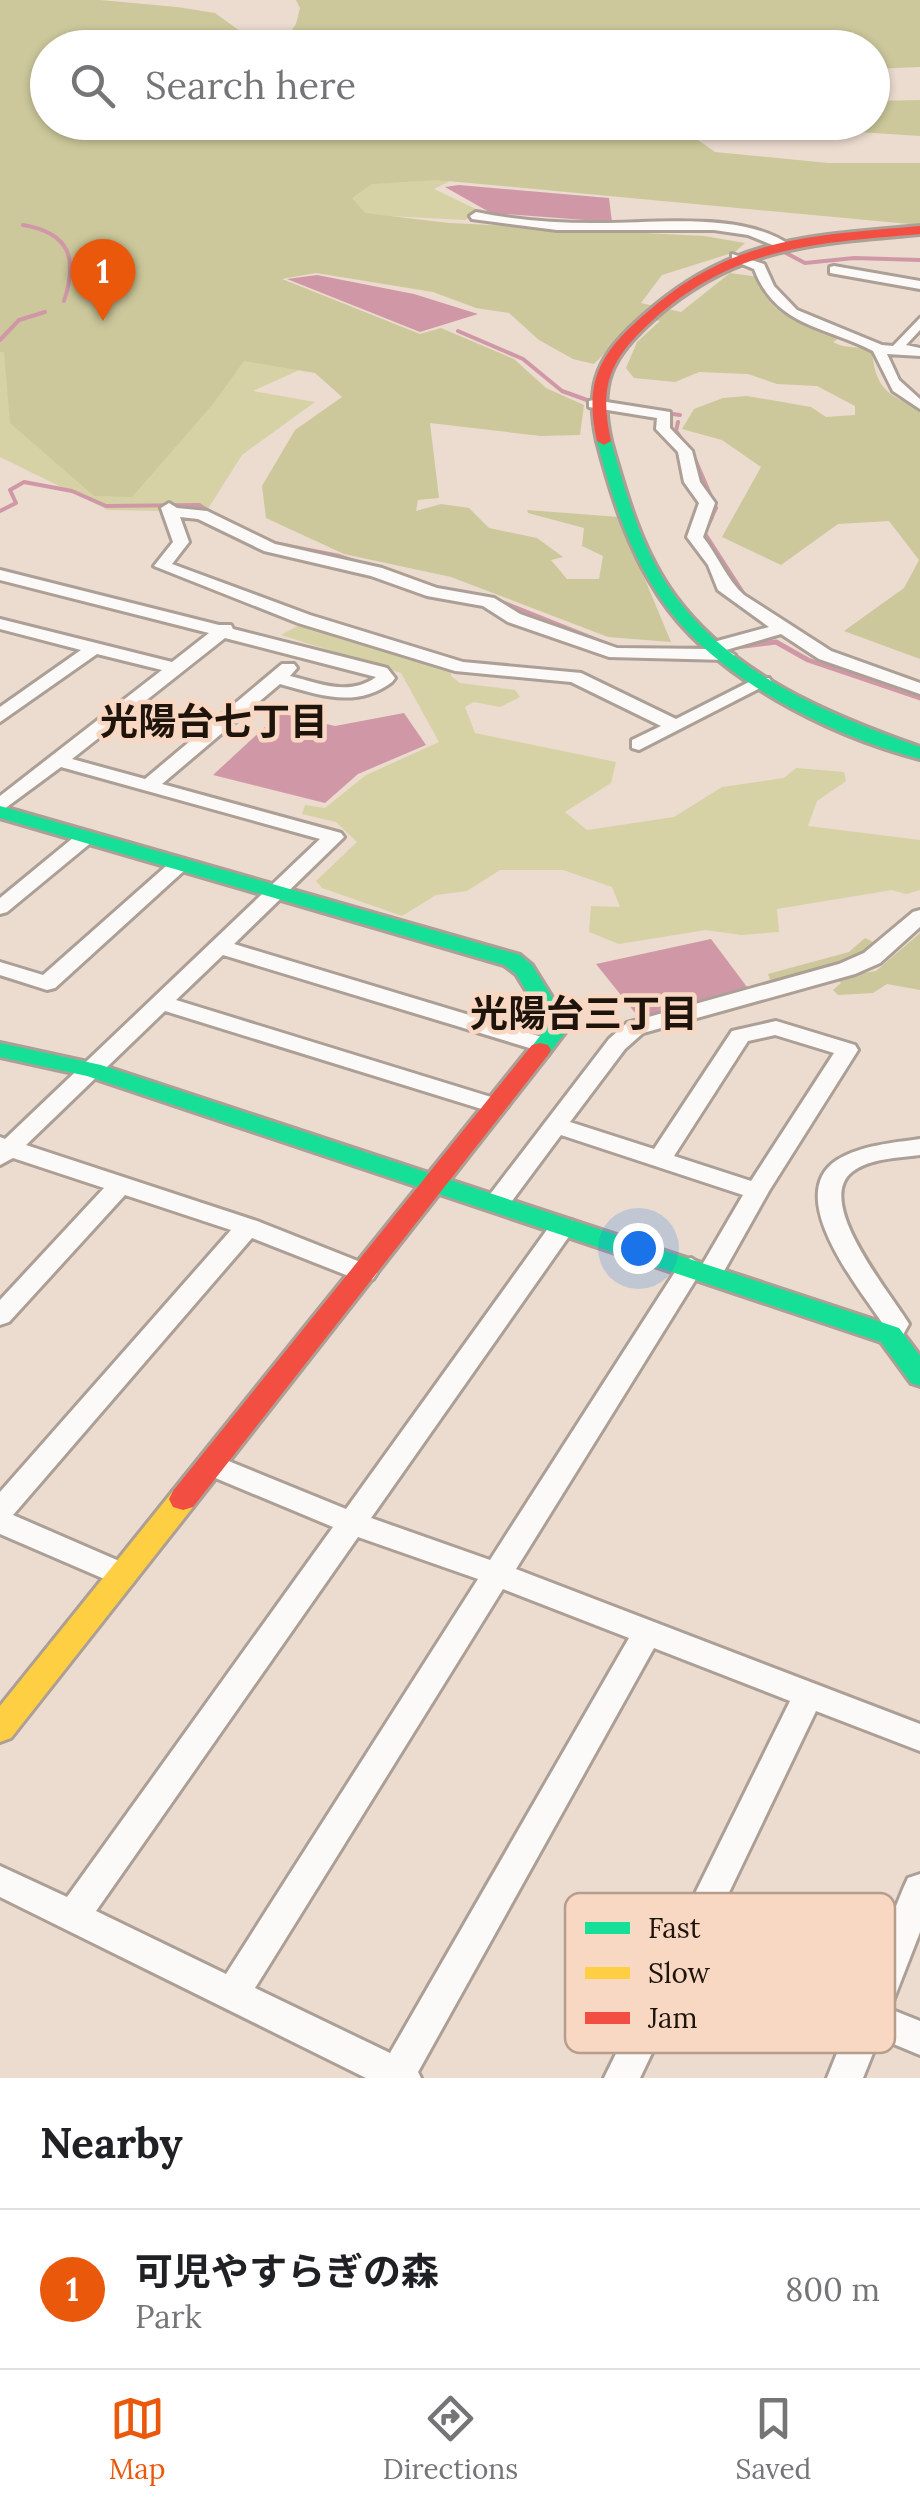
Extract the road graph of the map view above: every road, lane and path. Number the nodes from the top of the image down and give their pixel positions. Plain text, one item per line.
1 (176, 0) edge
2 (203, 0) edge
3 (476, 216) dead end
4 (920, 230) edge
5 (785, 246) junction
6 (736, 256) junction
7 (834, 270) dead end
8 (920, 285) edge
9 (920, 322) edge
10 (901, 348) junction
11 (879, 349) junction
12 (920, 352) edge
13 (594, 404) junction
14 (920, 404) edge
15 (0, 575) edge
16 (0, 624) edge
17 (778, 624) junction
18 (20, 629) junction
19 (225, 630) junction
20 (0, 642) edge
21 (94, 648) junction
22 (723, 648) junction
23 (306, 653) junction
24 (174, 668) junction
25 (278, 678) junction
26 (763, 682) junction
27 (920, 689) edge
28 (0, 716) edge
29 (676, 726) junction
30 (640, 744) dead end
31 (920, 753) edge
32 (59, 761) junction
33 (150, 785) junction
34 (0, 809) edge
35 (86, 837) junction
36 (180, 864) junction
37 (9, 889) edge
38 (279, 890) junction
39 (0, 908) edge
40 (920, 916) edge
41 (220, 947) junction
42 (0, 968) edge
43 (162, 1004) junction
44 (544, 1045) junction
45 (0, 1050) edge
46 (92, 1070) junction
47 (496, 1106) junction
48 (556, 1125) junction
49 (920, 1147) edge
50 (3, 1149) edge
51 (660, 1158) junction
52 (436, 1183) junction
53 (121, 1184) junction
54 (757, 1191) junction
55 (497, 1204) junction
56 (563, 1226) junction
57 (248, 1228) junction
58 (700, 1271) junction
59 (364, 1272) junction
60 (0, 1316) edge
61 (890, 1335) junction
62 (920, 1376) edge
63 (212, 1465) junction
64 (0, 1511) edge
65 (0, 1522) edge
66 (352, 1523) junction
67 (496, 1574) junction
68 (123, 1575) junction
69 (648, 1632) junction
70 (807, 1697) junction
71 (4, 1718) edge
72 (920, 1738) edge
73 (0, 1880) edge
74 (920, 1890) edge
75 (712, 1893) edge
76 (74, 1916) junction
77 (895, 1952) edge
78 (233, 1993) junction
79 (895, 2028) edge
80 (920, 2038) edge
81 (634, 2053) edge
82 (855, 2053) edge
83 (400, 2076) edge
84 (622, 2078) edge
85 (845, 2078) edge

1 - 2 street
3 - 5 street
4 - 5 street
5 - 6 street
6 - 11 street
6 - 13 street
7 - 8 street
9 - 10 street
10 - 11 street
10 - 12 street
11 - 14 street
13 - 17 street
13 - 22 street
15 - 19 street
16 - 18 street
17 - 22 street
17 - 27 street
18 - 20 street
18 - 21 street
19 - 23 street
19 - 24 street
21 - 24 street
21 - 28 street
22 - 26 street
22 - 29 street
23 - 25 street
23 - 25 street
24 - 32 street
25 - 33 street
26 - 29 street
26 - 31 street
29 - 30 street
32 - 33 street
32 - 34 street
33 - 38 street
34 - 35 street
35 - 36 street
35 - 37 street
36 - 38 street
36 - 42 street
37 - 39 street
38 - 41 street
38 - 44 street
40 - 48 street
41 - 43 street
41 - 44 street
43 - 46 street
43 - 47 street
44 - 47 street
45 - 46 street
46 - 50 street
46 - 52 street
47 - 52 street
48 - 51 street
48 - 55 street
49 - 61 street
50 - 53 street
51 - 54 street
51 - 54 street
52 - 55 street
52 - 59 street
53 - 57 street
53 - 60 street
54 - 58 street
55 - 56 street
56 - 58 street
56 - 66 street
57 - 59 street
57 - 64 street
58 - 61 street
58 - 67 street
59 - 63 street
61 - 62 street
63 - 66 street
63 - 68 street
65 - 68 street
66 - 67 street
66 - 76 street
67 - 69 street
67 - 78 street
68 - 71 street
69 - 70 street
69 - 83 street
70 - 72 street
70 - 75 street
73 - 76 street
74 - 77 street
76 - 78 street
78 - 83 street
79 - 80 street
81 - 84 street
82 - 85 street

